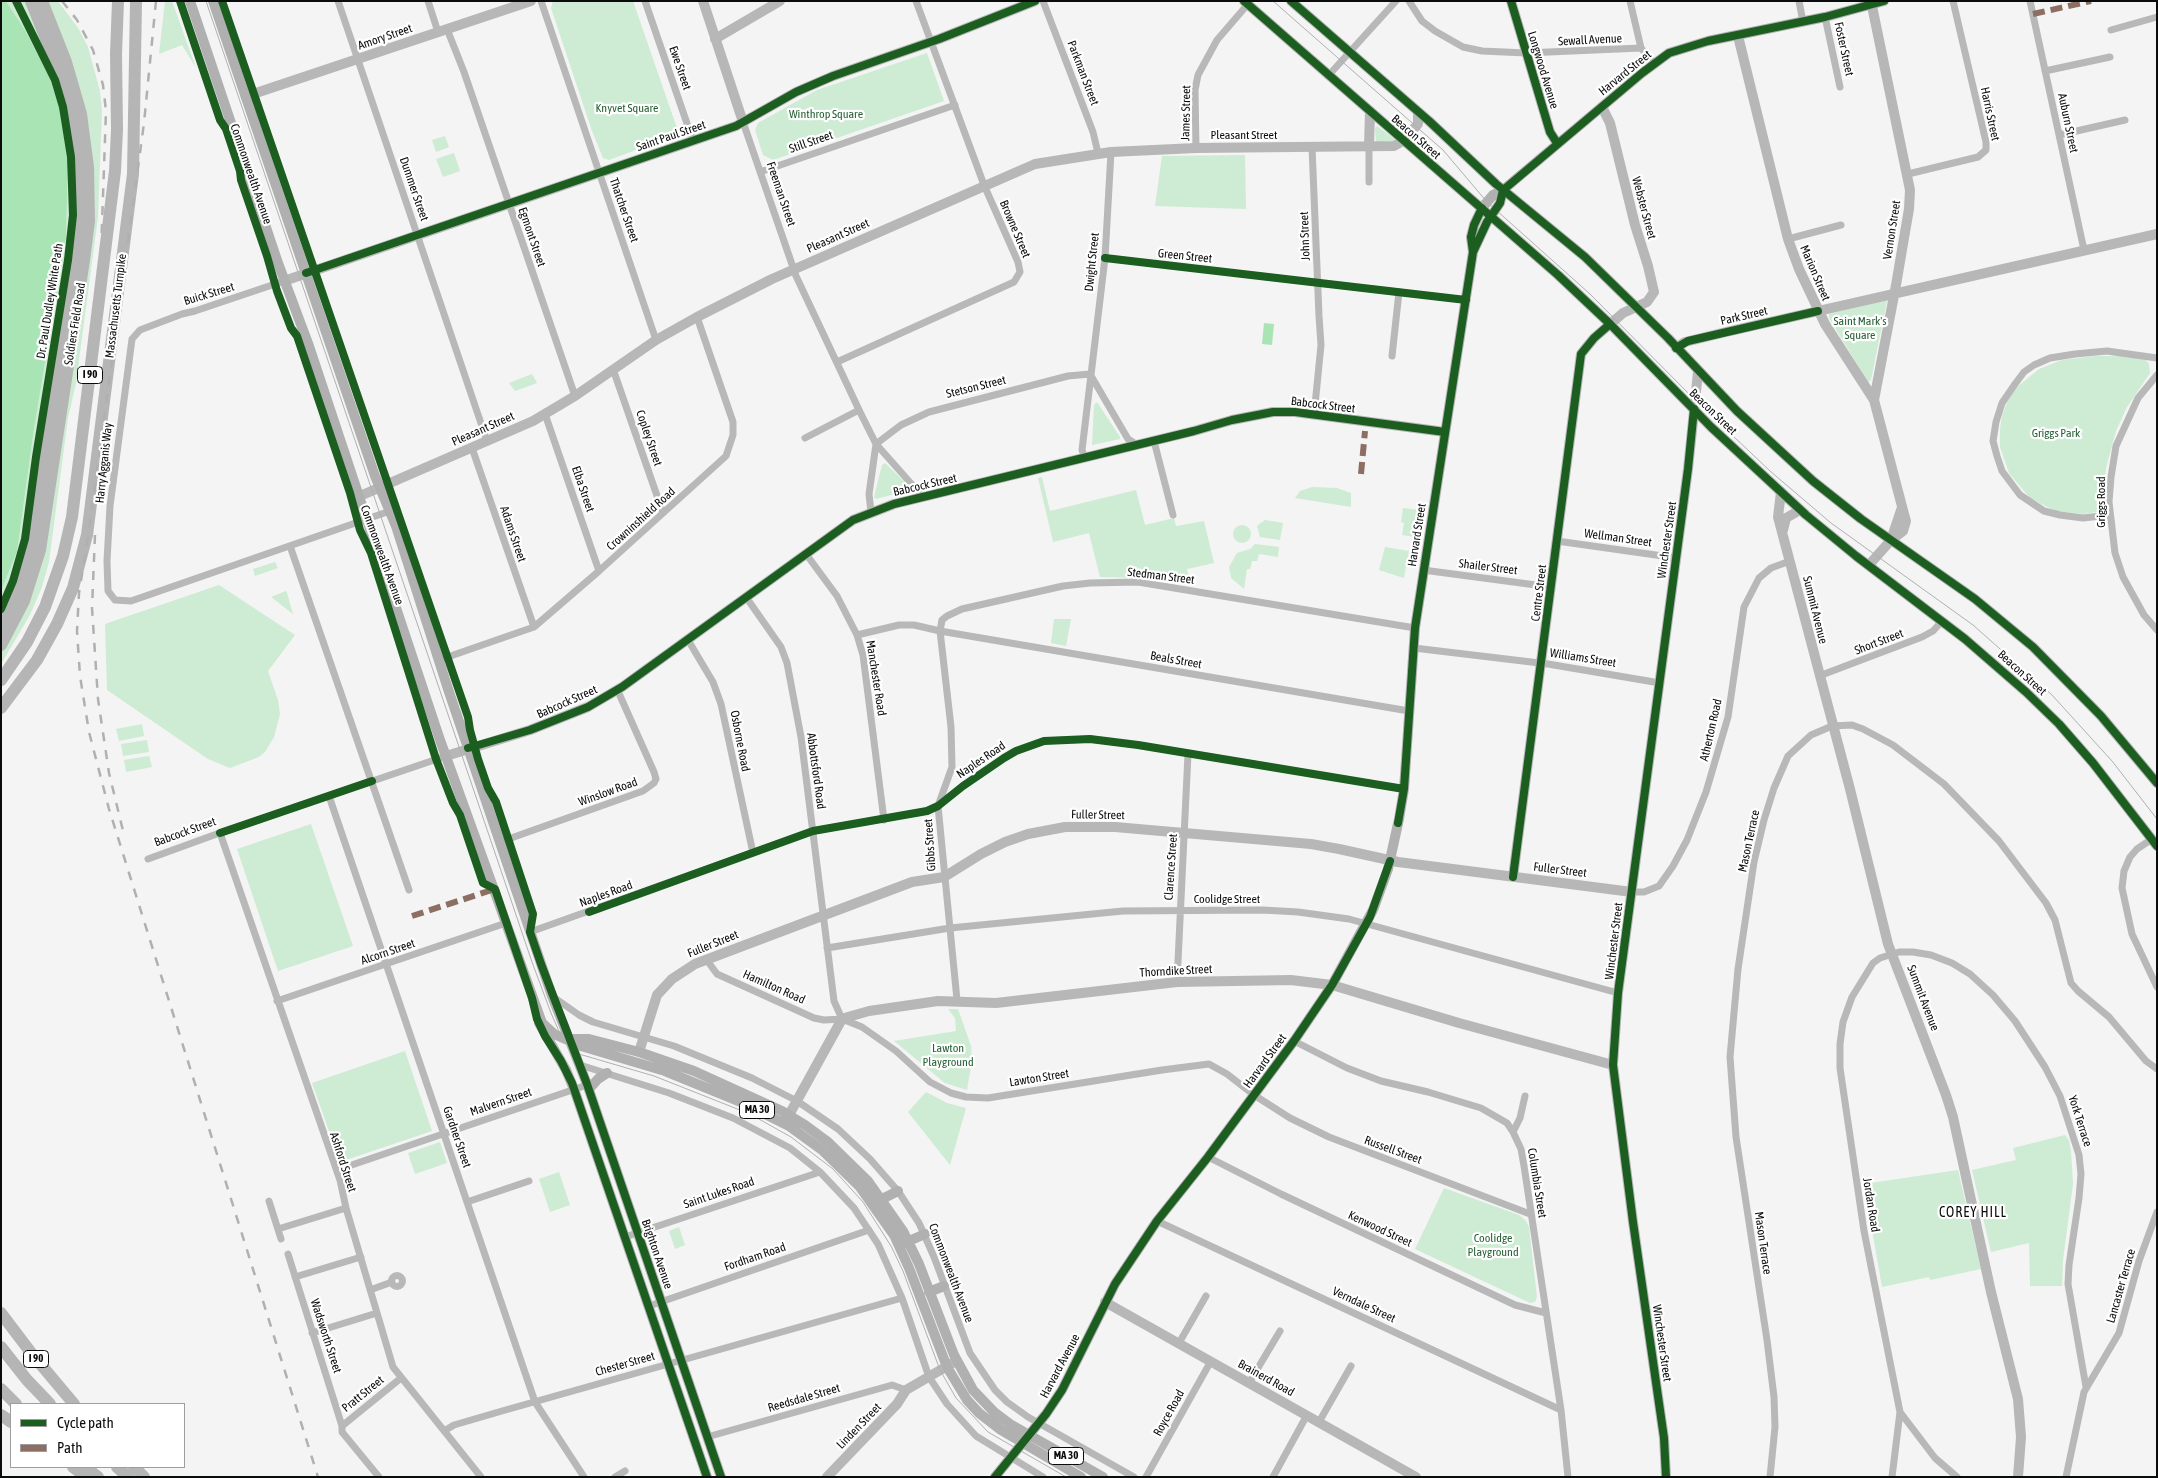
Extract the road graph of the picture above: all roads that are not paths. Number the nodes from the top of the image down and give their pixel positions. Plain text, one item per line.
1 (31, 1) edge
2 (42, 1) edge
3 (118, 1) edge
4 (136, 1) edge
5 (190, 1) edge
6 (213, 1) edge
7 (338, 1) edge
8 (428, 1) edge
9 (530, 1) edge
10 (541, 1) edge
11 (645, 1) edge
12 (703, 1) edge
13 (780, 1) edge
14 (916, 1) edge
15 (1035, 1) edge
16 (1043, 1) edge
17 (1291, 1) edge
18 (1396, 1) edge
19 (1409, 1) edge
20 (1511, 1) edge
21 (1630, 1) edge
22 (1799, 1) edge
23 (1884, 1) edge
24 (1953, 1) edge
25 (2030, 1) edge
26 (1246, 3) edge
27 (1872, 6) junction
28 (2157, 16) edge
29 (1825, 17) junction
30 (1803, 22) junction
31 (443, 30) junction
32 (2111, 30) dead end
33 (1738, 36) junction
34 (715, 39) junction
35 (932, 42) junction
36 (1641, 48) junction
37 (1349, 52) junction
38 (1526, 53) junction
39 (2110, 56) dead end
40 (357, 59) junction
41 (1654, 63) junction
42 (2045, 71) junction
43 (1328, 76) junction
44 (1840, 86) dead end
45 (247, 96) junction
46 (954, 105) junction
47 (1602, 107) junction
48 (1370, 112) junction
49 (1418, 112) junction
50 (2125, 120) dead end
51 (742, 122) junction
52 (2059, 135) junction
53 (693, 141) junction
54 (1403, 141) junction
55 (1557, 143) junction
56 (1369, 146) junction
57 (1312, 147) junction
58 (1196, 148) junction
59 (1111, 152) junction
60 (1098, 153) junction
61 (599, 172) junction
62 (760, 172) junction
63 (1908, 174) junction
64 (1369, 182) dead end
65 (984, 185) junction
66 (1503, 190) junction
67 (508, 204) junction
68 (1482, 208) junction
69 (1491, 216) junction
70 (1842, 225) dead end
71 (2157, 234) edge
72 (418, 235) junction
73 (1788, 239) junction
74 (2084, 250) junction
75 (1473, 252) junction
76 (1105, 258) junction
77 (794, 270) junction
78 (306, 273) junction
79 (284, 281) junction
80 (1317, 282) junction
81 (1399, 292) junction
82 (1895, 293) junction
83 (1466, 300) junction
84 (1636, 306) junction
85 (1818, 310) junction
86 (697, 317) junction
87 (1610, 324) junction
88 (140, 330) joint
89 (656, 340) junction
90 (1676, 348) junction
91 (1392, 356) dead end
92 (2157, 358) edge
93 (837, 362) junction
94 (613, 369) junction
95 (1698, 372) junction
96 (1090, 374) junction
97 (2157, 375) edge
98 (575, 396) junction
99 (1874, 400) junction
100 (1694, 409) junction
101 (859, 410) junction
102 (544, 414) junction
103 (1314, 415) junction
104 (1445, 432) junction
105 (805, 438) dead end
106 (487, 441) junction
107 (1154, 441) junction
108 (876, 444) junction
109 (1137, 445) junction
110 (472, 448) junction
111 (1085, 458) junction
112 (380, 488) junction
113 (1781, 492) junction
114 (360, 496) junction
115 (923, 498) junction
116 (1800, 510) junction
117 (390, 511) junction
118 (871, 512) junction
119 (663, 513) junction
120 (1173, 515) dead end
121 (2110, 515) junction
122 (368, 519) junction
123 (1783, 532) junction
124 (1557, 540) junction
125 (1891, 540) junction
126 (290, 546) junction
127 (806, 554) junction
128 (1676, 558) junction
129 (1790, 561) junction
130 (1869, 565) junction
131 (1423, 570) junction
132 (599, 572) junction
133 (1551, 587) junction
134 (746, 597) junction
135 (1942, 621) junction
136 (1, 626) edge
137 (534, 627) junction
138 (1415, 628) junction
139 (2157, 630) edge
140 (940, 631) junction
141 (858, 634) junction
142 (688, 640) junction
143 (1, 645) edge
144 (1414, 648) junction
145 (439, 660) junction
146 (1541, 663) junction
147 (1819, 676) junction
148 (1, 680) edge
149 (1660, 683) junction
150 (617, 690) junction
151 (14, 692) junction
152 (1, 708) edge
153 (1409, 711) junction
154 (1, 718) edge
155 (1832, 726) junction
156 (468, 748) junction
157 (1188, 754) junction
158 (446, 756) junction
159 (372, 781) junction
160 (2157, 782) edge
161 (1404, 789) junction
162 (329, 796) junction
163 (938, 806) junction
164 (884, 820) junction
165 (813, 831) junction
166 (1184, 832) junction
167 (220, 833) junction
168 (500, 842) junction
169 (2154, 843) edge
170 (753, 853) junction
171 (148, 859) dead end
172 (1390, 861) junction
173 (944, 877) junction
174 (1512, 877) junction
175 (409, 890) dead end
176 (1632, 892) junction
177 (1179, 911) junction
178 (823, 916) junction
179 (506, 923) junction
180 (1367, 924) junction
181 (950, 928) junction
182 (530, 932) junction
183 (827, 948) junction
184 (1892, 954) junction
185 (706, 959) junction
186 (386, 964) junction
187 (1177, 982) junction
188 (1332, 985) junction
189 (2157, 987) edge
190 (1618, 993) junction
191 (552, 996) junction
192 (532, 998) junction
193 (957, 1000) junction
194 (277, 1001) junction
195 (842, 1019) junction
196 (644, 1036) junction
197 (569, 1040) junction
198 (1294, 1041) junction
199 (639, 1052) junction
200 (580, 1065) junction
201 (1613, 1065) junction
202 (2157, 1069) edge
203 (607, 1073) junction
204 (573, 1084) junction
205 (588, 1087) junction
206 (1254, 1095) junction
207 (1526, 1096) dead end
208 (797, 1101) junction
209 (789, 1115) junction
210 (1513, 1132) junction
211 (444, 1133) junction
212 (1208, 1157) junction
213 (337, 1170) junction
214 (820, 1172) junction
215 (529, 1181) dead end
216 (898, 1191) junction
217 (882, 1199) junction
218 (269, 1201) dead end
219 (467, 1202) junction
220 (346, 1208) junction
221 (2157, 1212) edge
222 (1530, 1214) junction
223 (1157, 1221) junction
224 (278, 1229) junction
225 (869, 1230) junction
226 (638, 1233) junction
227 (924, 1234) junction
228 (625, 1237) junction
229 (281, 1239) dead end
230 (904, 1244) junction
231 (288, 1254) dead end
232 (360, 1257) junction
233 (1132, 1258) joint
234 (295, 1276) junction
235 (392, 1282) dead end
236 (944, 1286) junction
237 (370, 1290) junction
238 (929, 1292) junction
239 (1206, 1296) dead end
240 (902, 1298) junction
241 (661, 1301) junction
242 (1105, 1302) junction
243 (649, 1306) junction
244 (1, 1313) edge
245 (377, 1313) junction
246 (1546, 1313) junction
247 (1280, 1331) dead end
248 (312, 1332) junction
249 (1179, 1343) junction
250 (1, 1347) edge
251 (970, 1353) junction
252 (681, 1360) junction
253 (956, 1361) junction
254 (1211, 1361) junction
255 (668, 1364) junction
256 (1351, 1366) dead end
257 (946, 1367) junction
258 (929, 1377) junction
259 (400, 1378) junction
260 (1249, 1383) junction
261 (2086, 1387) junction
262 (1, 1389) edge
263 (906, 1390) junction
264 (535, 1402) junction
265 (15, 1403) edge
266 (49, 1403) edge
267 (73, 1403) edge
268 (1561, 1410) junction
269 (1900, 1412) junction
270 (1307, 1415) junction
271 (1319, 1422) junction
272 (1039, 1423) junction
273 (342, 1426) junction
274 (444, 1431) junction
275 (707, 1437) junction
276 (1026, 1439) junction
277 (1010, 1458) junction
278 (74, 1468) edge
279 (86, 1468) edge
280 (118, 1468) edge
281 (135, 1468) edge
282 (625, 1471) dead end
283 (1404, 1474) edge
284 (86, 1477) edge
285 (98, 1477) edge
286 (128, 1477) edge
287 (144, 1477) edge
288 (379, 1477) edge
289 (482, 1477) edge
290 (584, 1477) edge
291 (615, 1477) edge
292 (707, 1477) edge
293 (721, 1477) edge
294 (828, 1477) edge
295 (995, 1477) edge
296 (1043, 1477) edge
297 (1081, 1477) edge
298 (1103, 1477) edge
299 (1134, 1477) edge
300 (1146, 1477) edge
301 (1273, 1477) edge
302 (1416, 1477) edge
303 (1568, 1477) edge
304 (1666, 1477) edge
305 (1770, 1477) edge
306 (1892, 1477) edge
307 (1956, 1477) edge
308 (2018, 1477) edge
309 (2066, 1477) edge

1 - 136 highway, Soldiers Field Road
2 - 143 highway, Soldiers Field Road
3 - 148 highway, Massachusetts Turnpike / I 90, bridge
4 - 151 highway, Massachusetts Turnpike / I 90
5 - 79 main road, Commonwealth Avenue
6 - 45 main road, Commonwealth Avenue
7 - 40 street, Dummer Street
8 - 31 street, Egmont Street
9 - 31 street, Amory Street
10 - 61 street, Thatcher Street
11 - 53 street, Ewe Street
12 - 34 street, Freeman Street
13 - 34 street
14 - 35 street, Browne Street
15 - 35 street, Saint Paul Street
16 - 60 street, Parkman Street
17 - 37 main road, Beacon Street
18 - 37 street
19 - 38 street, Sewall Avenue
20 - 38 street, Longwood Avenue
21 - 36 street
22 - 30 street
23 - 27 main road, Harvard Street
24 - 63 street, Harris Street
25 - 42 street, Auburn Street
26 - 43 main road, Beacon Street
26 - 58 street, James Street
27 - 29 main road, Harvard Street
27 - 63 street, Vernon Street
28 - 32 street
29 - 30 main road, Harvard Street
29 - 44 street, Foster Street
30 - 33 main road, Harvard Street
31 - 40 street, Amory Street
31 - 67 street, Egmont Street
33 - 41 main road, Harvard Street
33 - 73 street, Marion Street
34 - 51 street, Freeman Street
35 - 46 street, Browne Street
35 - 51 street, Saint Paul Street
36 - 38 street, Sewall Avenue
36 - 41 street
37 - 43 street
37 - 49 main road, Beacon Street
38 - 55 street, Longwood Avenue
39 - 42 street
40 - 45 street, Amory Street
40 - 72 street, Dummer Street
41 - 47 main road, Harvard Street
42 - 52 street, Auburn Street
43 - 48 main road, Beacon Street
45 - 78 main road, Commonwealth Avenue
46 - 62 street, Still Street
46 - 65 street, Browne Street
47 - 55 main road, Harvard Street
47 - 84 street, Webster Street
48 - 54 main road, Beacon Street
48 - 56 street
49 - 54 street
49 - 66 main road, Beacon Street
50 - 52 street
51 - 53 street, Saint Paul Street
51 - 62 street, Freeman Street
52 - 74 street, Auburn Street
53 - 61 street, Saint Paul Street
54 - 56 street, Pleasant Street
54 - 68 main road, Beacon Street
55 - 66 main road, Harvard Street
56 - 57 street, Pleasant Street
56 - 64 street
57 - 58 street, Pleasant Street
57 - 80 street, John Street
58 - 59 street, Pleasant Street
59 - 60 street, Pleasant Street
59 - 76 street, Dwight Street
60 - 65 street, Pleasant Street
61 - 67 street, Saint Paul Street
61 - 89 street, Thatcher Street
62 - 77 street, Freeman Street
63 - 82 street, Vernon Street
65 - 77 street, Pleasant Street
65 - 93 street, Browne Street
66 - 68 main road, Harvard Street
66 - 69 main road, Harvard Street
66 - 84 main road, Beacon Street
67 - 72 street, Saint Paul Street
67 - 98 street, Egmont Street
68 - 69 main road, Beacon Street
68 - 75 main road, Harvard Street
69 - 75 main road, Harvard Street
69 - 87 main road, Beacon Street
70 - 73 street
71 - 74 street, Park Street
72 - 78 street, Saint Paul Street
72 - 106 street, Dummer Street
73 - 85 street, Marion Street
74 - 82 street, Park Street
75 - 83 main road, Harvard Street
76 - 80 street, Green Street
76 - 96 street, Dwight Street
77 - 86 street, Pleasant Street
77 - 93 street, Freeman Street
78 - 79 street, Saint Paul Street
78 - 112 main road, Commonwealth Avenue
79 - 88 street, Buick Street
79 - 114 main road, Commonwealth Avenue
80 - 81 street, Green Street
80 - 103 street, John Street
81 - 83 street, Green Street
81 - 91 street
82 - 85 street, Park Street
82 - 99 street, Vernon Street
83 - 104 main road, Harvard Street
84 - 87 street, Centre Street
84 - 90 main road, Beacon Street
85 - 90 street, Park Street
85 - 99 street, Marion Street
86 - 89 street, Pleasant Street
86 - 119 street, Crowninshield Road
87 - 100 main road, Beacon Street
87 - 124 street, Centre Street
88 - 126 street, Harry Agganis Way
89 - 94 street, Pleasant Street
90 - 95 main road, Beacon Street
92 - 121 street
93 - 101 street, Freeman Street
94 - 98 street, Pleasant Street
94 - 119 street, Copley Street
95 - 100 street, Winchester Street
95 - 125 main road, Beacon Street
96 - 108 street, Stetson Street
96 - 109 street
96 - 111 street, Dwight Street
97 - 121 street, Griggs Road
98 - 102 street, Pleasant Street
99 - 125 street, Marion Street
100 - 113 main road, Beacon Street
100 - 128 street, Winchester Street
101 - 105 street
101 - 108 street, Freeman Street
102 - 106 street, Pleasant Street
102 - 132 street, Elba Street
103 - 104 street, Babcock Street
103 - 107 street, Babcock Street
104 - 131 main road, Harvard Street
106 - 110 street, Pleasant Street
107 - 109 street, Babcock Street
107 - 120 street
108 - 115 street, Freeman Street
108 - 118 street
109 - 111 street, Babcock Street
110 - 112 street, Pleasant Street
110 - 137 street, Adams Street
111 - 115 street, Babcock Street
112 - 114 street, Pleasant Street
112 - 117 main road, Commonwealth Avenue
113 - 116 main road, Beacon Street
113 - 123 street, Summit Avenue
114 - 122 main road, Commonwealth Avenue
115 - 118 street, Babcock Street
116 - 123 street
116 - 130 main road, Beacon Street
117 - 122 street
117 - 145 main road, Commonwealth Avenue
118 - 127 street, Babcock Street
119 - 132 street, Crowninshield Road
121 - 139 street, Griggs Road
122 - 126 street
122 - 158 main road, Commonwealth Avenue
123 - 129 street, Summit Avenue
124 - 128 street, Wellman Street
124 - 133 street, Centre Street
125 - 130 street, Marion Street
125 - 160 main road, Beacon Street
126 - 159 street
127 - 134 street, Babcock Street
127 - 141 street, Manchester Road
128 - 149 street, Winchester Street
129 - 147 street, Summit Avenue
129 - 176 street, Atherton Road
130 - 135 main road, Beacon Street
131 - 133 street, Shailer Street
131 - 138 main road, Harvard Street
132 - 137 street, Crowninshield Road
133 - 146 street, Centre Street
134 - 142 street, Babcock Street
134 - 165 street, Abbottsford Road
135 - 147 street, Short Street
135 - 169 main road, Beacon Street
137 - 145 street, Crowninshield Road
138 - 140 street, Stedman Street
138 - 144 main road, Harvard Street
140 - 141 street
140 - 153 street, Beals Street
140 - 163 street, Gibbs Street
141 - 164 street, Manchester Road
142 - 150 street, Babcock Street
142 - 170 street, Osborne Road
144 - 146 street, Williams Street
144 - 153 main road, Harvard Street
145 - 156 main road, Commonwealth Avenue
146 - 149 street, Williams Street
146 - 174 street, Centre Street
147 - 155 street, Summit Avenue
149 - 176 street, Winchester Street
150 - 156 street, Babcock Street
150 - 168 street, Winslow Road
151 - 152 highway, Massachusetts Turnpike / I 90
151 - 154 highway
153 - 161 main road, Harvard Street
155 - 184 street, Summit Avenue
155 - 202 street, Mason Terrace
155 - 305 street, Mason Terrace
156 - 158 street, Babcock Street
156 - 168 main road, Commonwealth Avenue
157 - 161 street, Naples Road
157 - 163 street, Naples Road
157 - 166 street, Clarence Street
158 - 159 street, Babcock Street
158 - 179 main road, Commonwealth Avenue
159 - 162 street, Babcock Street
159 - 175 street
161 - 172 main road, Harvard Street
162 - 167 street, Babcock Street
162 - 186 street, Gardner Street
163 - 164 street, Naples Road
163 - 173 street, Gibbs Street
164 - 165 street, Naples Road
165 - 170 street, Naples Road
165 - 178 street, Abbottsford Road
166 - 172 street, Fuller Street
166 - 173 street, Fuller Street
166 - 177 street, Clarence Street
167 - 171 street, Babcock Street
167 - 194 street, Ashford Street
168 - 182 main road, Commonwealth Avenue
169 - 189 street
170 - 182 street, Naples Road
172 - 174 street, Fuller Street
172 - 180 main road, Harvard Street
173 - 178 street, Fuller Street
173 - 181 street, Gibbs Street
174 - 176 street, Fuller Street
176 - 190 street, Winchester Street
177 - 180 street, Coolidge Street
177 - 181 street, Coolidge Street
177 - 187 street, Clarence Street
178 - 183 street, Abbottsford Road
178 - 185 street, Fuller Street
179 - 186 street, Alcorn Street
179 - 192 main road, Commonwealth Avenue
180 - 188 main road, Harvard Street
180 - 190 street, Coolidge Street
181 - 183 street, Coolidge Street
181 - 193 street, Gibbs Street
182 - 191 main road, Commonwealth Avenue
183 - 195 street, Abbottsford Road
184 - 261 street, York Terrace
184 - 269 street, Jordan Road
184 - 308 street, Summit Avenue
185 - 195 street, Hamilton Road
185 - 196 street, Fuller Street
186 - 194 street, Alcorn Street
186 - 211 street, Gardner Street
187 - 188 street, Thorndike Street
187 - 193 street, Thorndike Street
188 - 198 main road, Harvard Street
188 - 201 street, Thorndike Street
190 - 201 street, Winchester Street
191 - 196 street, Commonwealth Avenue
191 - 197 main road, Commonwealth Avenue
192 - 197 main road, Commonwealth Avenue / MA 30
192 - 204 main road, Brighton Avenue
193 - 195 street, Thorndike Street
194 - 213 street, Ashford Street
195 - 206 street, Lawton Street
195 - 208 street
196 - 199 street, Fuller Street
196 - 208 street, Commonwealth Avenue
197 - 199 main road, Commonwealth Avenue / MA 30
197 - 200 main road, Brighton Avenue
197 - 204 main road
197 - 230 main road, Commonwealth Avenue / MA 30
198 - 206 main road, Harvard Street
198 - 210 street, Columbia Street
199 - 209 main road, Commonwealth Avenue / MA 30
200 - 203 street
200 - 205 main road, Brighton Avenue
201 - 304 street, Winchester Street
203 - 205 main road
203 - 214 street
204 - 205 street, Malvern Street
204 - 211 street, Malvern Street
204 - 228 main road, Brighton Avenue
205 - 226 main road, Brighton Avenue
206 - 212 main road, Harvard Street
206 - 222 street, Russell Street
207 - 210 street
208 - 209 street
208 - 216 street, Commonwealth Avenue
209 - 217 main road, Commonwealth Avenue / MA 30
210 - 222 street, Columbia Street
211 - 213 street, Malvern Street
211 - 219 street, Gardner Street
212 - 223 main road, Harvard Street
212 - 246 street, Kenwood Street
213 - 220 street, Ashford Street
214 - 225 street
214 - 226 street, Saint Lukes Road
215 - 219 street
216 - 217 main road
216 - 227 street, Commonwealth Avenue
217 - 230 main road, Commonwealth Avenue / MA 30
218 - 224 street
219 - 264 street, Gardner Street
220 - 224 street
220 - 232 street, Ashford Street
221 - 261 street, Lancaster Terrace
222 - 246 street, Columbia Street
223 - 233 main road, Harvard Street
223 - 268 street, Verndale Street
224 - 229 street
225 - 240 street
225 - 241 street, Fordham Road
226 - 228 street, Saint Lukes Road
226 - 241 main road, Brighton Avenue
227 - 230 main road
227 - 236 street, Commonwealth Avenue
228 - 243 main road, Brighton Avenue
230 - 238 main road, Commonwealth Avenue / MA 30
230 - 257 main road, Commonwealth Avenue / MA 30
231 - 234 street, Wadsworth Street
232 - 234 street
232 - 237 street, Ashford Street
233 - 242 main road, Harvard Avenue
234 - 248 street, Wadsworth Street
235 - 237 street
236 - 238 main road
236 - 251 street, Commonwealth Avenue
237 - 245 street, Ashford Street
238 - 253 main road, Commonwealth Avenue / MA 30
239 - 249 street
240 - 252 street, Chester Street
240 - 258 street
241 - 243 street, Fordham Road
241 - 252 main road, Brighton Avenue
242 - 249 street, Brainerd Road
242 - 272 main road, Harvard Avenue
243 - 255 main road, Brighton Avenue
244 - 267 highway, I 90
245 - 248 street
245 - 259 street, Ashford Street
246 - 268 street, Columbia Street
247 - 260 street
248 - 273 street, Wadsworth Street
249 - 254 street, Brainerd Road
250 - 266 highway
251 - 253 street
251 - 272 street, Commonwealth Avenue
252 - 255 street, Chester Street
252 - 275 main road, Brighton Avenue
253 - 257 street
253 - 276 main road, Commonwealth Avenue / MA 30
254 - 260 street, Brainerd Road
254 - 300 street, Royce Road
255 - 264 street, Chester Street
255 - 292 main road, Brighton Avenue
256 - 271 street
257 - 258 street
257 - 276 main road, Commonwealth Avenue / MA 30
258 - 263 street
258 - 277 street
259 - 273 street, Pratt Street
259 - 274 street, Ashford Street
260 - 270 street, Brainerd Road
261 - 309 street, Lancaster Terrace
262 - 265 highway
263 - 275 street, Reedsdale Street
263 - 294 street, Linden Street
264 - 274 street, Chester Street
264 - 290 street, Gardner Street
268 - 303 street, Columbia Street
269 - 306 street, Jordan Road
269 - 307 street
270 - 271 street, Brainerd Road
270 - 301 street
271 - 283 street, Brainerd Road
272 - 276 main road, Harvard Avenue
272 - 299 street, Commonwealth Avenue
273 - 288 street, Pratt Street
274 - 289 street, Ashford Street
275 - 293 main road, Brighton Avenue
276 - 277 main road, Harvard Avenue
276 - 297 main road, Commonwealth Avenue / MA 30
276 - 298 main road, Commonwealth Avenue / MA 30
277 - 295 main road, Harvard Avenue
277 - 296 street
278 - 284 highway
279 - 285 highway
280 - 286 highway
281 - 287 highway
282 - 291 street
283 - 302 street, Brainerd Road

